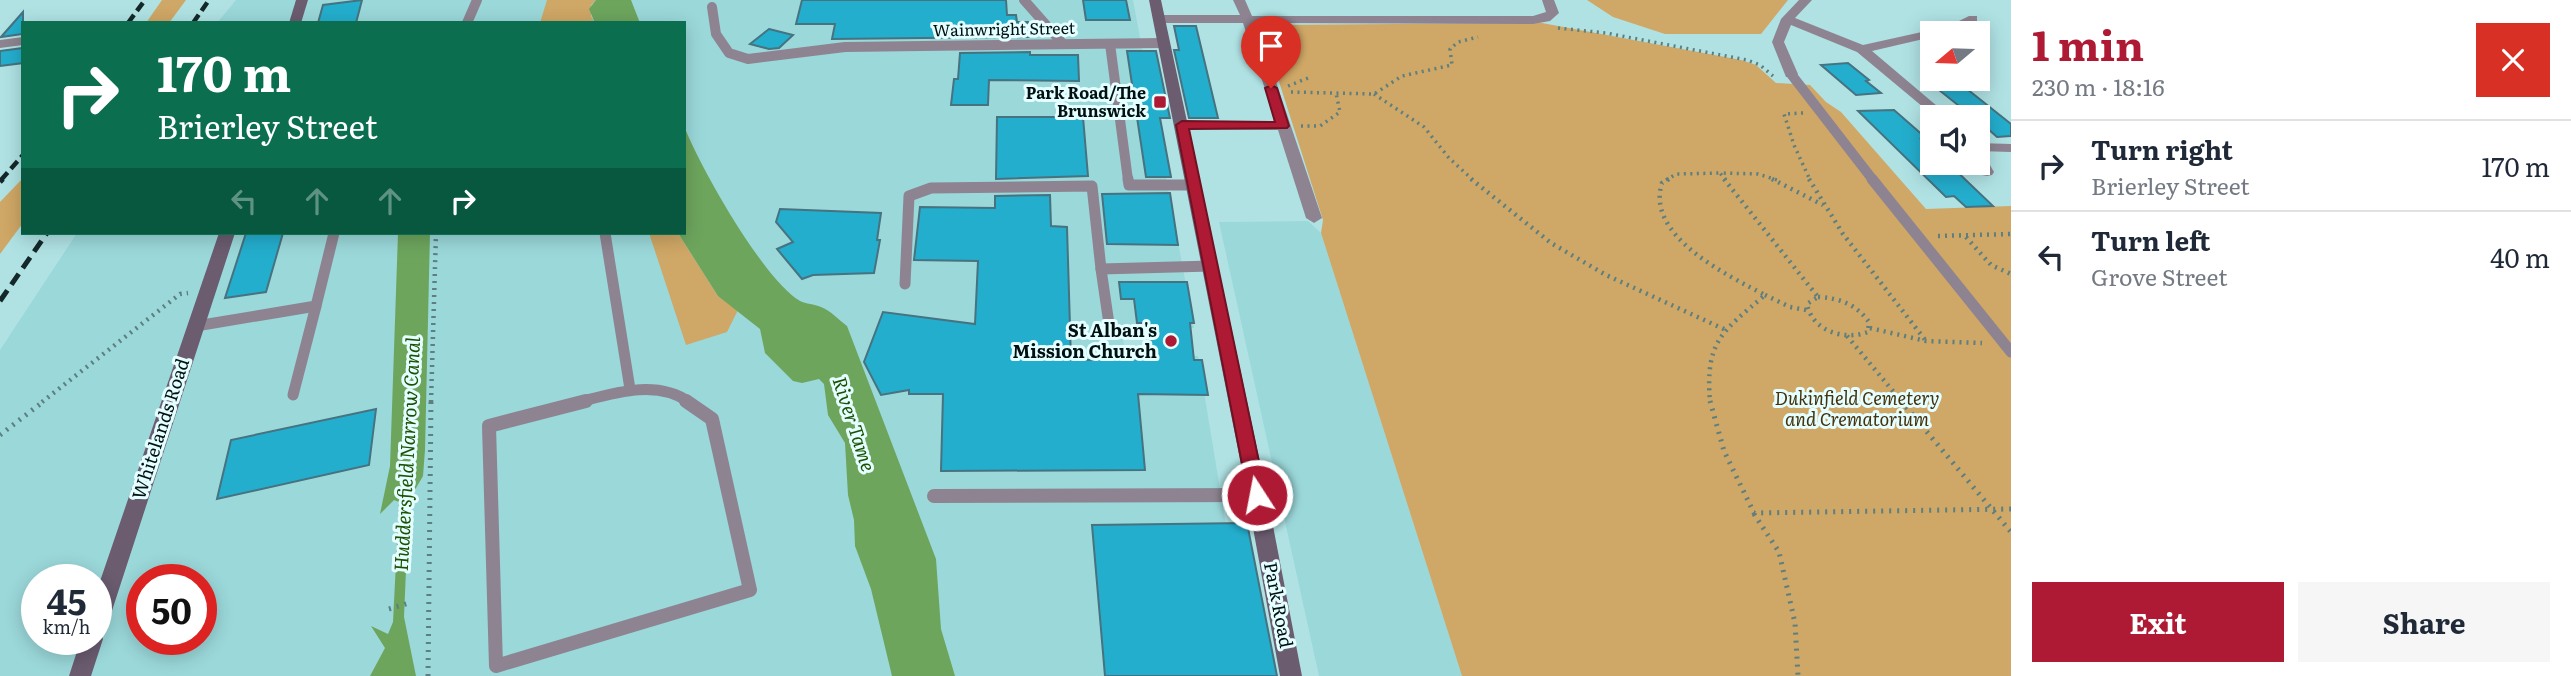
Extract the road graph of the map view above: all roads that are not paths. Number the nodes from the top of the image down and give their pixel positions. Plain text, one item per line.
1 (302, 0) edge
2 (477, 0) edge
3 (1024, 0) edge
4 (1155, 0) edge
5 (1239, 0) edge
6 (1548, 0) edge
7 (1806, 0) edge
8 (712, 6) dead end
9 (1159, 19) junction
10 (1246, 19) junction
11 (1787, 19) junction
12 (1973, 19) dead end
13 (296, 21) edge
14 (468, 21) edge
15 (1969, 21) edge
16 (1920, 36) edge
17 (21, 41) edge
18 (1163, 43) junction
19 (0, 44) edge
20 (1063, 44) junction
21 (1110, 44) junction
22 (1862, 49) junction
23 (1793, 77) joint
24 (1929, 105) edge
25 (1182, 125) junction
26 (1283, 126) junction
27 (1990, 147) edge
28 (2011, 148) edge
29 (1194, 185) junction
30 (1314, 218) dead end
31 (226, 235) edge
32 (334, 235) edge
33 (606, 235) edge
34 (1211, 266) junction
35 (1101, 269) junction
36 (905, 284) dead end
37 (316, 306) junction
38 (1109, 324) dead end
39 (196, 326) junction
40 (2007, 348) edge
41 (630, 388) junction
42 (293, 396) dead end
43 (1257, 495) junction
44 (934, 496) dead end
45 (112, 578) edge
46 (86, 655) edge
47 (79, 676) edge
48 (1291, 676) edge

1 - 13 main road
2 - 14 lane
3 - 20 lane
4 - 9 main road, Park Road
5 - 10 street
6 - 10 street
7 - 11 street
8 - 20 lane, Wainwright Street
9 - 10 street
9 - 18 main road, Park Road
10 - 26 street
11 - 22 street
11 - 23 street
12 - 15 street
16 - 22 street
17 - 19 street
18 - 21 lane, Wainwright Street
18 - 25 main road, Park Road
20 - 21 lane, Wainwright Street
21 - 29 lane
22 - 24 street
23 - 40 lane
25 - 26 street
25 - 29 main road, Park Road
26 - 30 street
27 - 28 street
29 - 34 main road, Park Road
31 - 39 main road, Whitelands Road
32 - 37 lane
33 - 41 lane
34 - 35 lane
34 - 43 main road, Park Road
35 - 36 lane
35 - 38 lane
37 - 39 lane
37 - 42 lane
39 - 45 main road, Whitelands Road
41 - 41 lane
43 - 44 lane
43 - 48 main road, Park Road
46 - 47 main road

